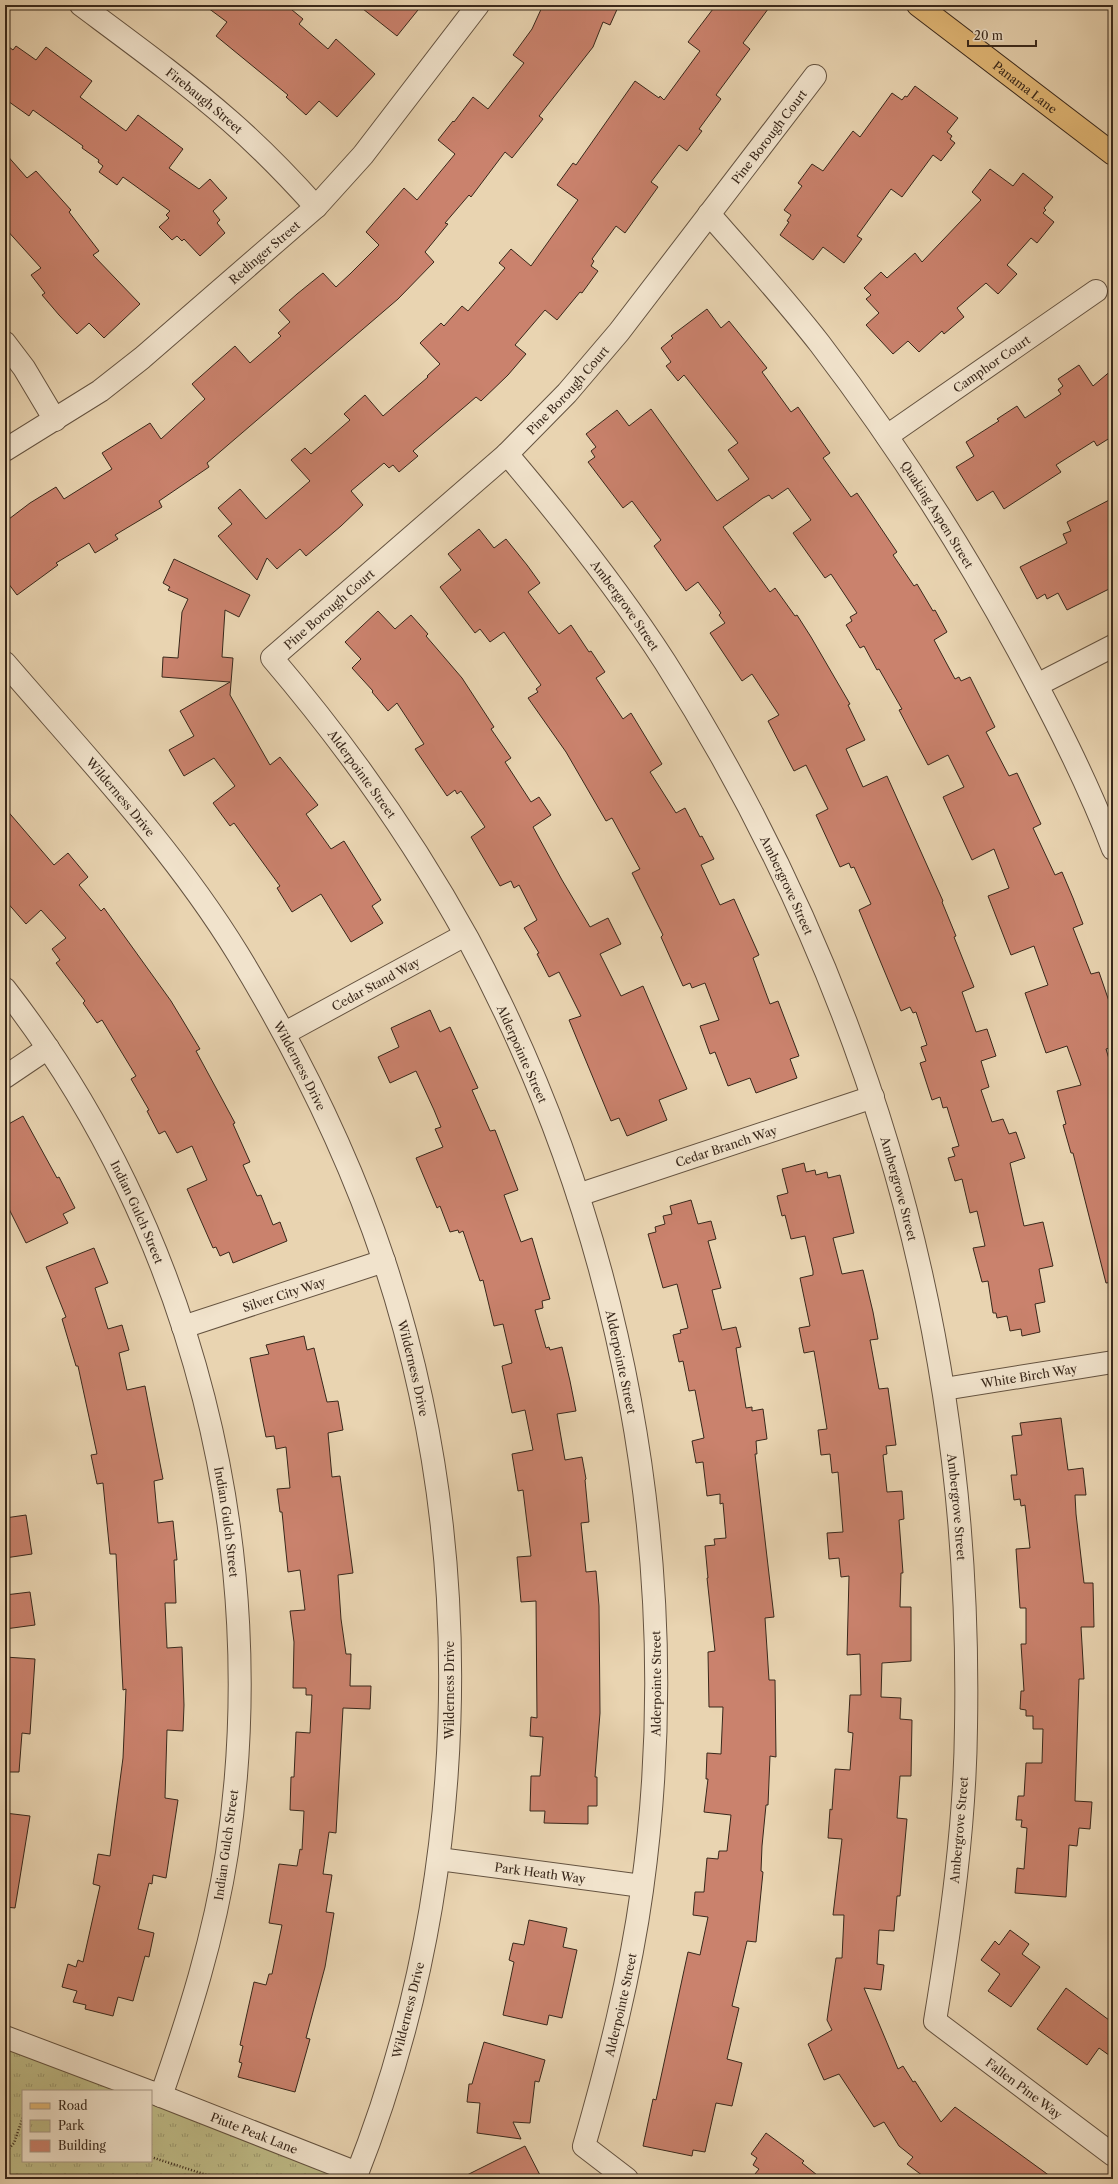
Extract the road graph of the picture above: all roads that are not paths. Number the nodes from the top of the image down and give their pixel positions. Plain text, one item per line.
1 (81, 5) edge
2 (478, 5) edge
3 (918, 5) edge
4 (815, 76) dead end
5 (1113, 154) edge
6 (316, 207) junction
7 (709, 214) junction
8 (1096, 291) dead end
9 (5, 343) edge
10 (55, 420) junction
11 (887, 436) junction
12 (5, 450) edge
13 (507, 454) junction
14 (1113, 646) edge
15 (272, 658) joint
16 (5, 663) edge
17 (1037, 685) junction
18 (1113, 849) edge
19 (465, 935) junction
20 (5, 989) edge
21 (285, 1033) junction
22 (48, 1048) junction
23 (5, 1077) edge
24 (874, 1098) junction
25 (578, 1195) junction
26 (384, 1261) junction
27 (183, 1327) junction
28 (1113, 1362) edge
29 (944, 1389) junction
30 (439, 1859) junction
31 (642, 1886) junction
32 (936, 2021) joint
33 (5, 2037) edge
34 (145, 2090) edge
35 (153, 2093) edge
36 (1113, 2155) edge
37 (356, 2176) edge
38 (627, 2179) edge

1 - 6 street, Firebaugh Street
2 - 6 street, Redinger Street
3 - 5 main road, Panama Lane
4 - 7 street, Pine Borough Court
6 - 10 street, Redinger Street
7 - 11 street, Quaking Aspen Street
7 - 13 street, Pine Borough Court
8 - 11 street, Camphor Court
9 - 10 street
10 - 12 street, Redinger Street
11 - 17 street, Quaking Aspen Street
13 - 15 street, Pine Borough Court
13 - 24 street, Ambergrove Street
14 - 17 street
15 - 19 street, Alderpointe Street
16 - 21 street, Wilderness Drive
17 - 18 street, Quaking Aspen Street
19 - 21 street, Cedar Stand Way
19 - 25 street, Alderpointe Street
20 - 22 street, Indian Gulch Street
21 - 26 street, Wilderness Drive
22 - 23 street
22 - 27 street, Indian Gulch Street
24 - 25 street, Cedar Branch Way
24 - 29 street, Ambergrove Street
25 - 31 street, Alderpointe Street
26 - 27 street, Silver City Way
26 - 30 street, Wilderness Drive
27 - 35 street, Indian Gulch Street
28 - 29 street, White Birch Way
29 - 32 street, Ambergrove Street
30 - 31 street, Park Heath Way
30 - 37 street, Wilderness Drive
31 - 38 street, Alderpointe Street
32 - 36 street, Fallen Pine Way
33 - 34 street, Piute Peak Lane
35 - 37 street, Piute Peak Lane

